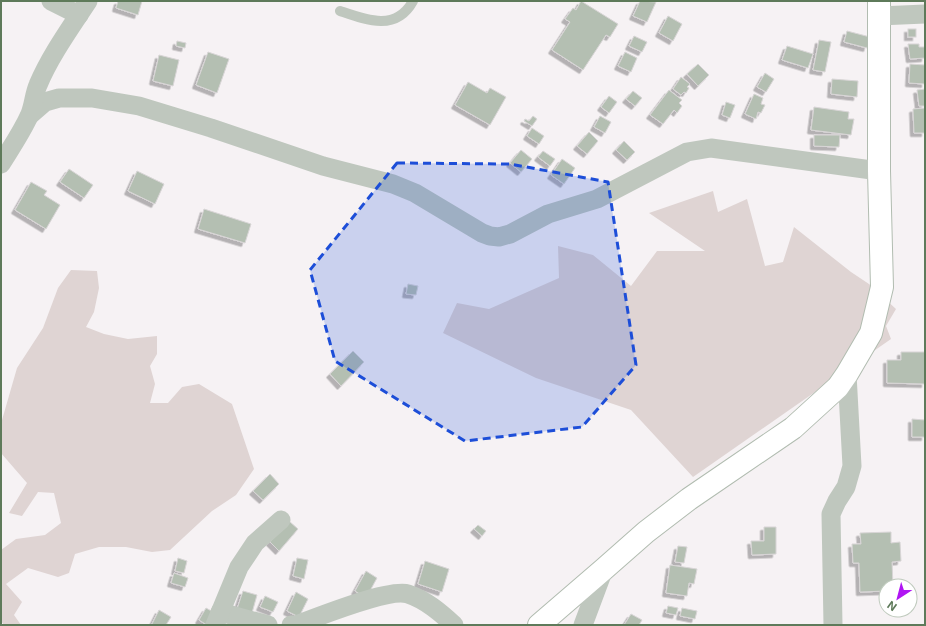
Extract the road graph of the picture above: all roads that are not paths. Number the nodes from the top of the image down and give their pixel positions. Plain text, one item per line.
1 (51, 1) edge
2 (413, 1) edge
3 (84, 8) edge
4 (879, 8) edge
5 (340, 11) dead end
6 (925, 14) edge
7 (30, 115) junction
8 (1, 164) edge
9 (879, 171) junction
10 (847, 374) junction
11 (281, 520) dead end
12 (604, 569) junction
13 (218, 619) edge
14 (268, 625) edge
15 (291, 625) edge
16 (454, 625) edge
17 (538, 625) edge
18 (583, 625) edge
19 (833, 625) edge

1 - 3 street
2 - 5 lane
3 - 7 street
4 - 6 street
4 - 9 street
7 - 8 street
7 - 9 street
9 - 10 street
10 - 12 street
10 - 19 street
11 - 13 street
12 - 17 street
12 - 18 street
13 - 14 street
15 - 16 street

